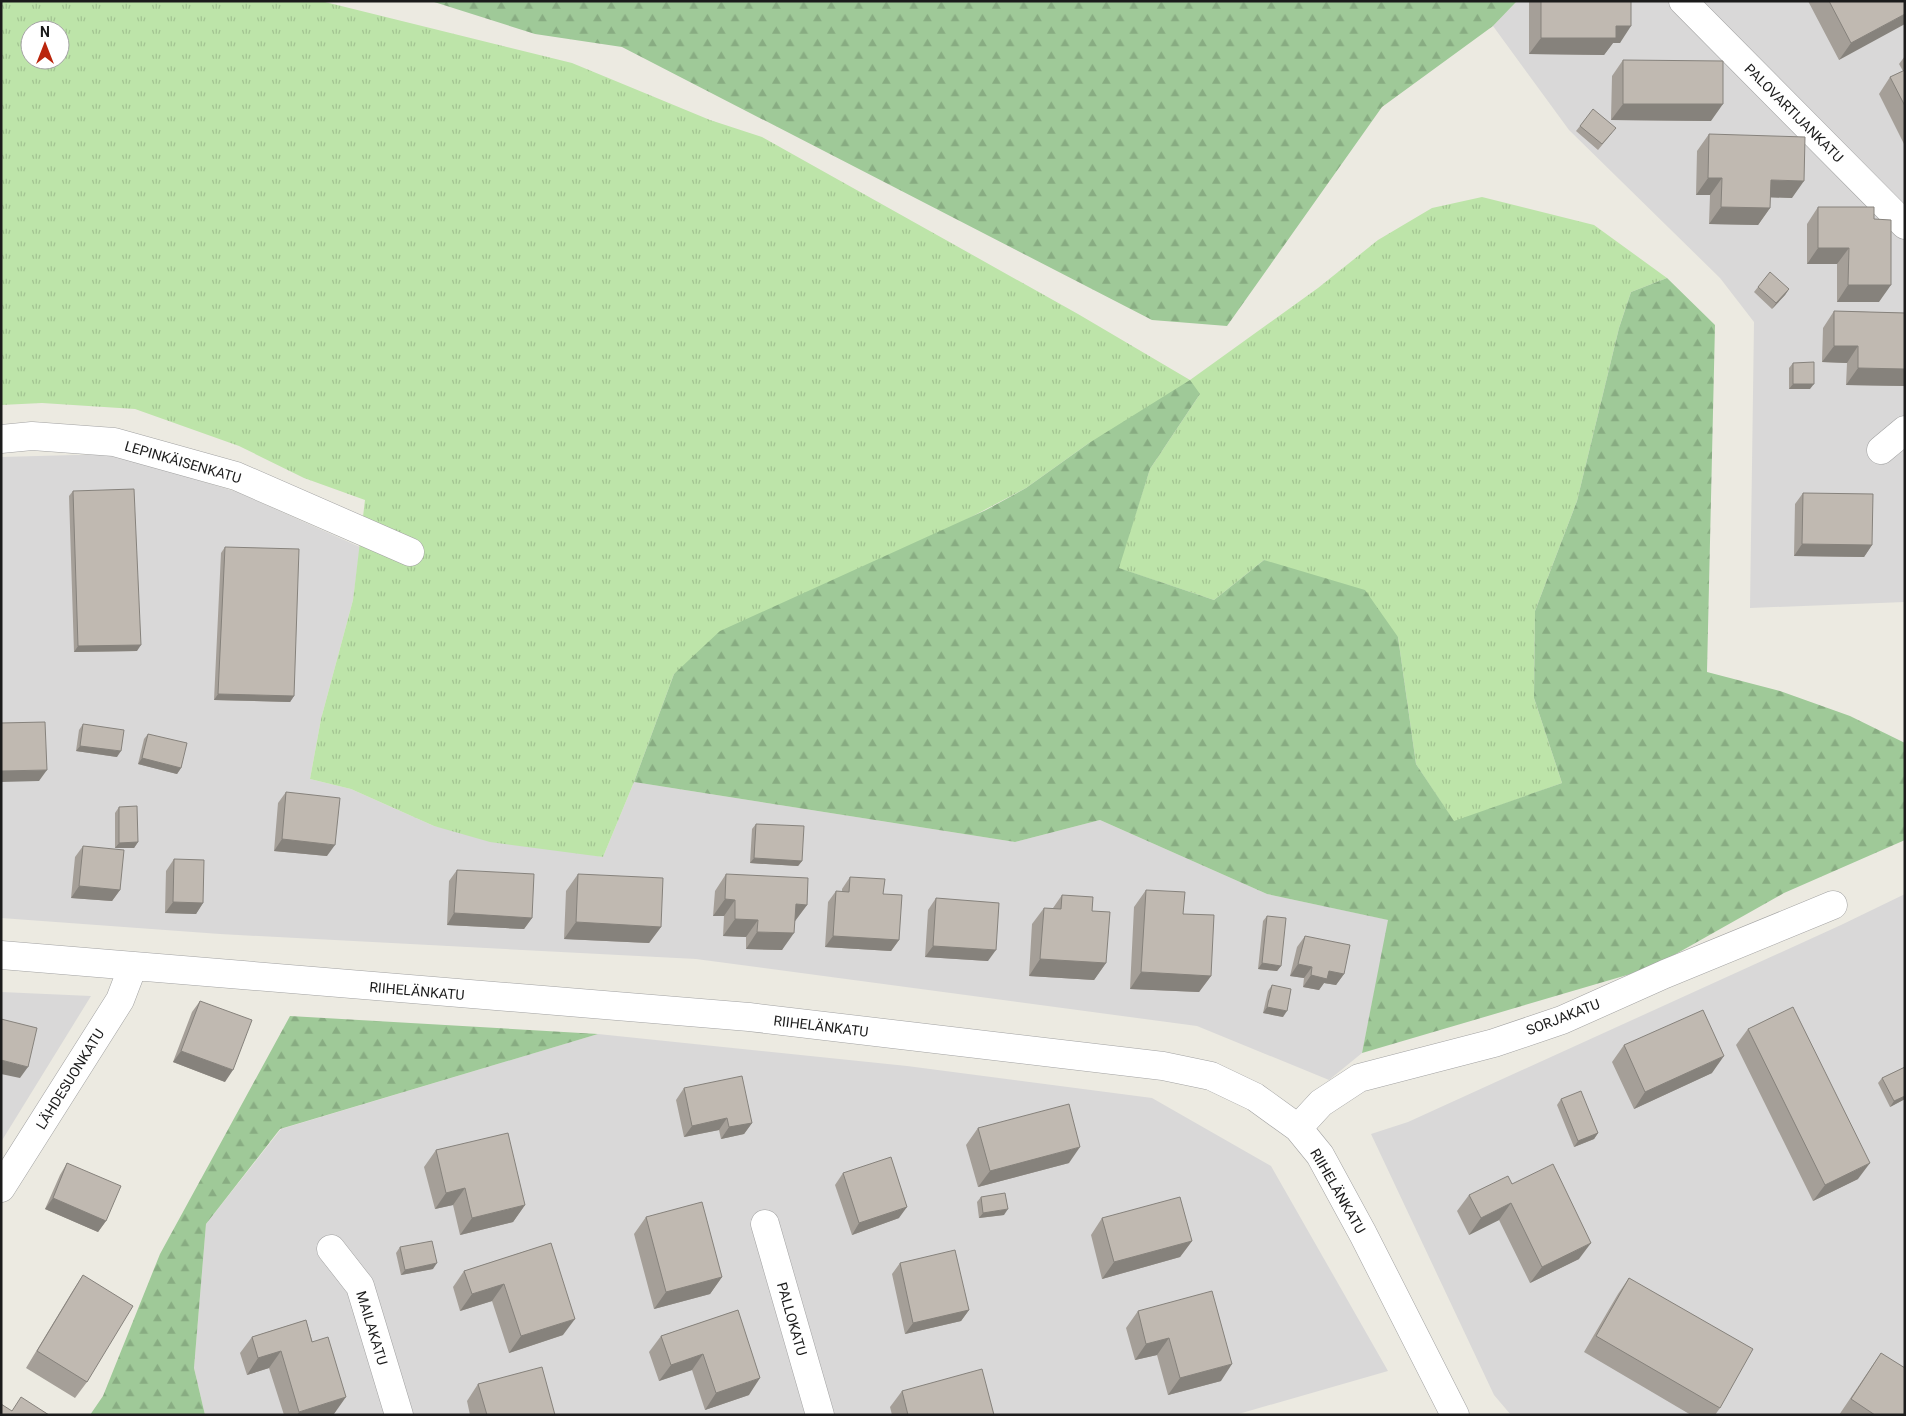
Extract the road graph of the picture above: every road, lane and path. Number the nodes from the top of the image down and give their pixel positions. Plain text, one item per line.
1 (1682, 1) edge
2 (1905, 225) edge
3 (1905, 430) edge
4 (1, 439) edge
5 (1881, 450) dead end
6 (410, 552) dead end
7 (1833, 905) dead end
8 (1, 955) edge
9 (133, 966) junction
10 (1298, 1128) junction
11 (1, 1188) edge
12 (765, 1224) dead end
13 (331, 1249) dead end
14 (399, 1415) edge
15 (820, 1415) edge
16 (1455, 1415) edge

1 - 2 street, PALOVARTIJANKATU
3 - 5 street
4 - 6 street, LEPINKÄISENKATU
7 - 10 street, SORJAKATU
8 - 9 street, RIIHELÄNKATU
9 - 10 street, RIIHELÄNKATU
9 - 11 street, LÄHDESUONKATU
10 - 16 street, RIIHELÄNKATU
12 - 15 street, PALLOKATU
13 - 14 street, MAILAKATU

